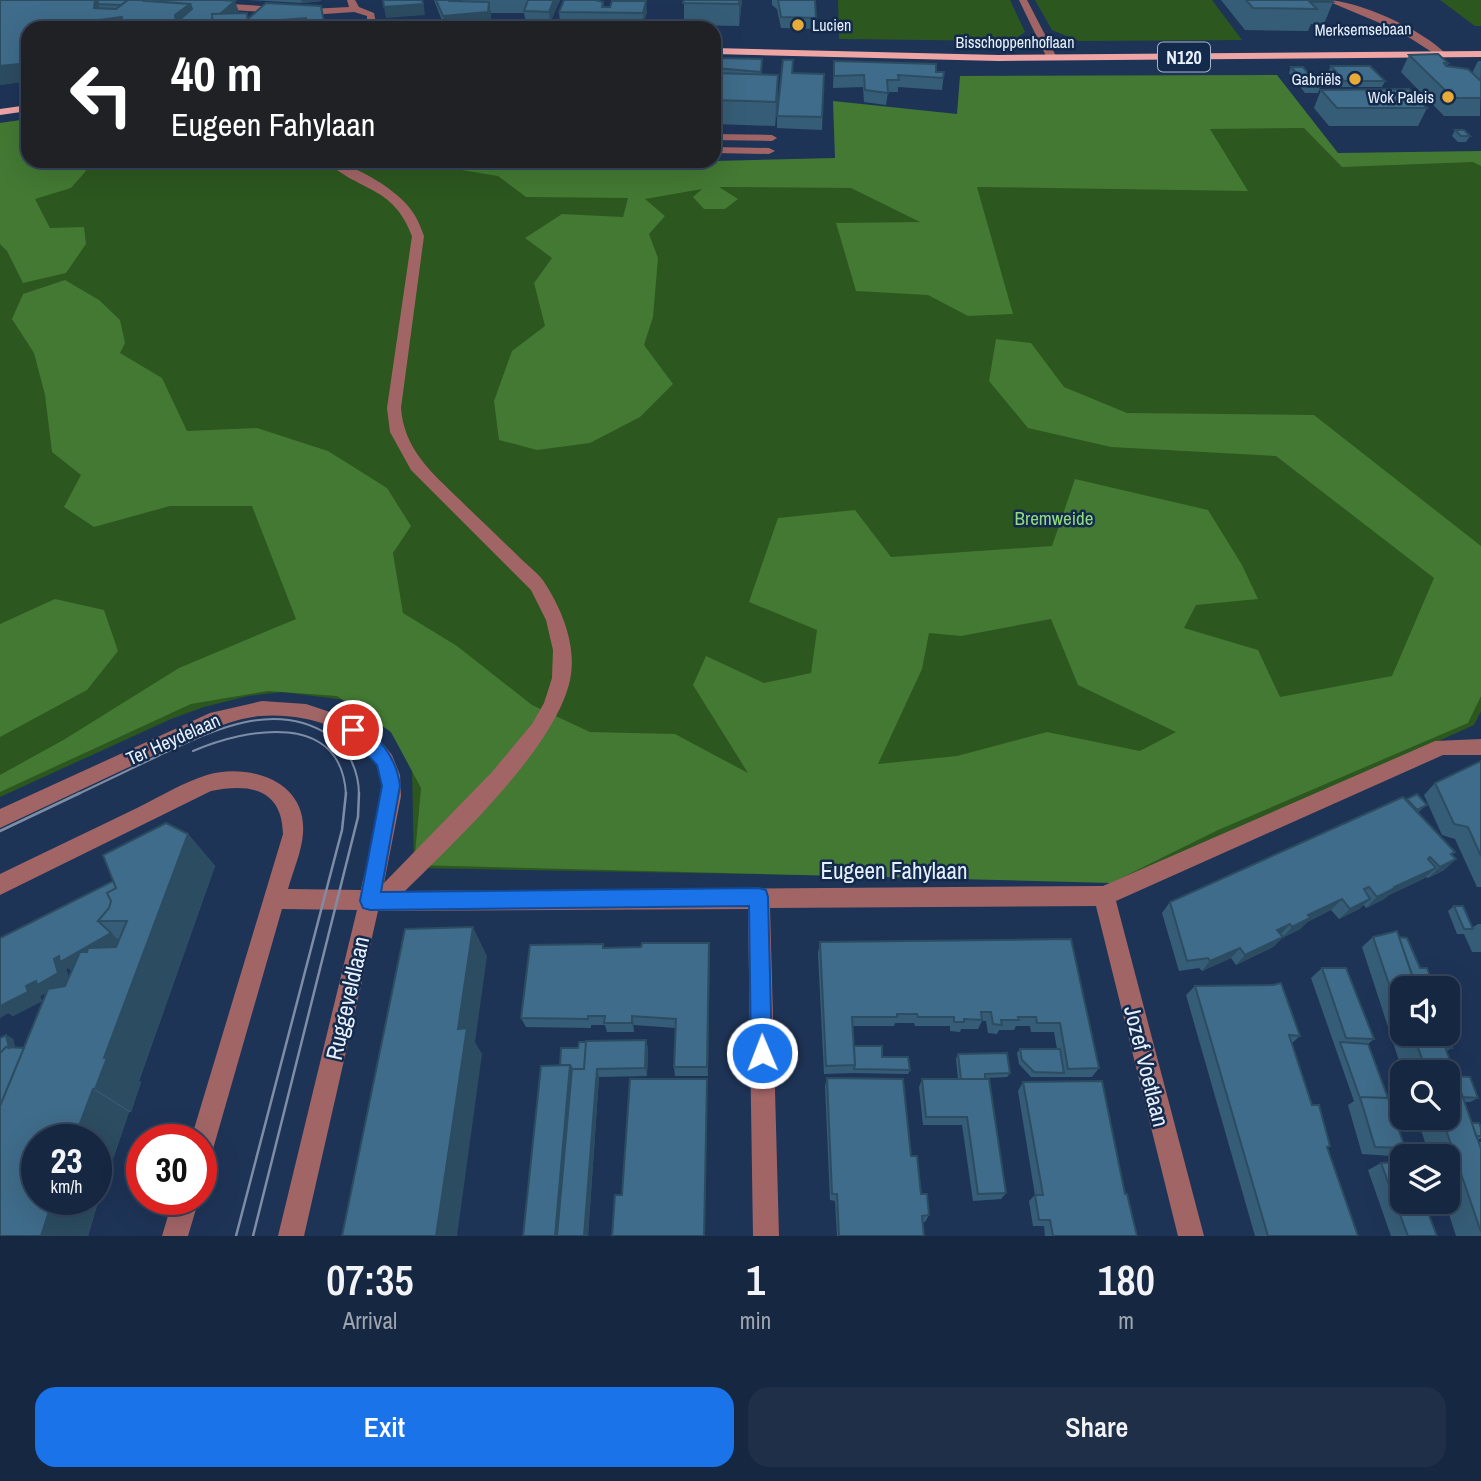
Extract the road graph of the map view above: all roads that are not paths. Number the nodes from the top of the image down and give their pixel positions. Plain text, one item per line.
1 (1023, 0) edge
2 (1329, 0) edge
3 (201, 5) edge
4 (352, 9) edge
5 (371, 21) edge
6 (1481, 43) edge
7 (1430, 44) junction
8 (1246, 46) joint
9 (721, 48) edge
10 (1050, 53) junction
11 (1441, 54) junction
12 (1481, 54) edge
13 (1316, 55) joint
14 (21, 99) edge
15 (0, 101) edge
16 (21, 109) edge
17 (0, 112) edge
18 (721, 137) edge
19 (772, 138) dead end
20 (721, 150) edge
21 (769, 151) dead end
22 (344, 168) edge
23 (353, 730) joint
24 (1481, 747) edge
25 (0, 819) edge
26 (0, 885) edge
27 (380, 896) junction
28 (1104, 896) junction
29 (759, 897) junction
30 (276, 899) junction
31 (208, 1124) edge
32 (181, 1215) edge
33 (175, 1236) edge
34 (291, 1236) edge
35 (766, 1236) edge
36 (1191, 1236) edge

1 - 10 street
2 - 7 street
3 - 4 street
4 - 5 street
6 - 7 main road, Merksemsebaan / N120
7 - 8 main road, Merksemsebaan / N120
7 - 11 street
8 - 10 main road, Bisschoppenhoflaan / N120
9 - 10 main road, Bisschoppenhoflaan / N120
10 - 13 main road, Bisschoppenhoflaan / N120
11 - 12 main road, Merksemsebaan / N120
11 - 13 main road, Merksemsebaan / N120
14 - 15 main road
16 - 17 main road
18 - 19 street
20 - 21 street
22 - 27 street
23 - 25 street, Ter Heydelaan
23 - 27 street, Ruggeveldlaan
24 - 28 street, Eugeen Fahylaan
26 - 30 street
27 - 29 street, Eugeen Fahylaan
27 - 30 street, Eugeen Fahylaan
27 - 34 street, Ruggeveldlaan
28 - 29 street, Eugeen Fahylaan
28 - 36 street, Jozef Voetlaan
29 - 35 street
30 - 31 street
32 - 33 street

